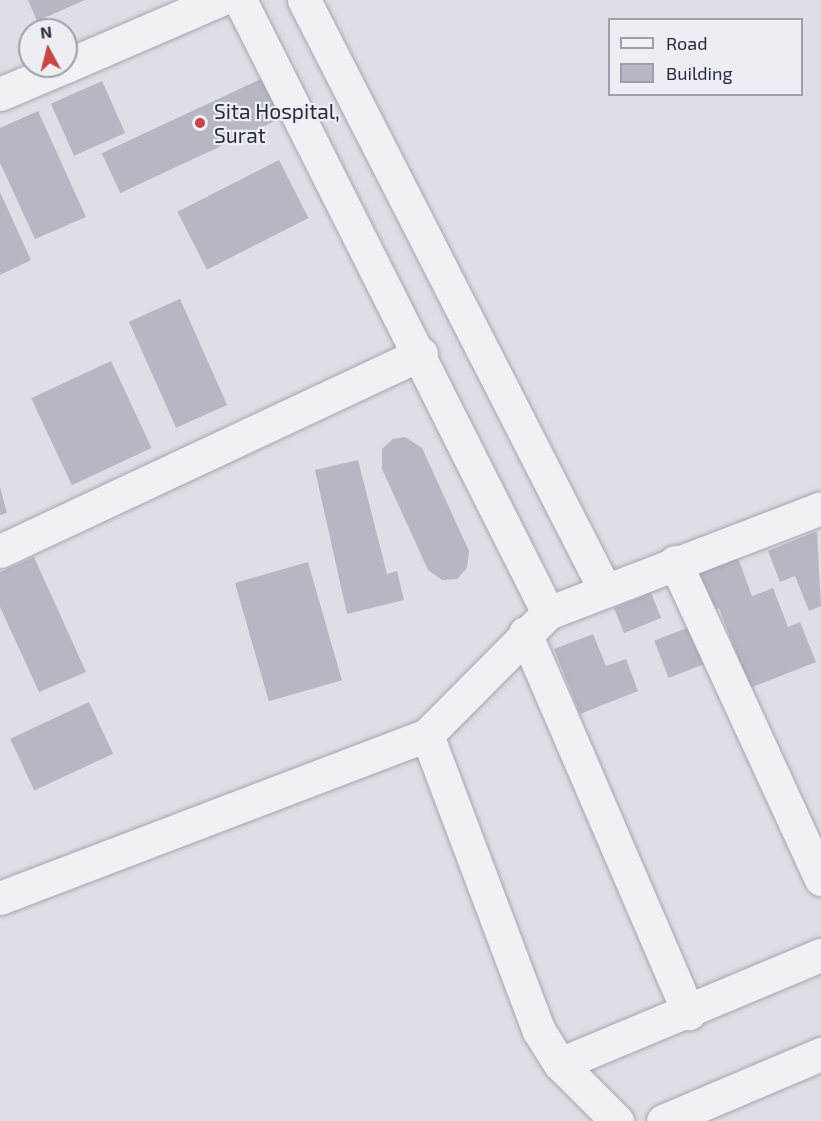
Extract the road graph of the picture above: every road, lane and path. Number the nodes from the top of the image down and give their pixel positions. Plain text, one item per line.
1 (219, 0) edge
2 (240, 0) edge
3 (304, 0) edge
4 (78, 61) edge
5 (38, 78) edge
6 (0, 94) edge
7 (421, 354) junction
8 (821, 508) edge
9 (0, 551) edge
10 (675, 562) junction
11 (605, 590) junction
12 (536, 623) junction
13 (427, 735) junction
14 (821, 879) edge
15 (0, 898) edge
16 (821, 955) edge
17 (689, 1013) junction
18 (821, 1054) edge
19 (560, 1064) junction
20 (617, 1121) edge
21 (663, 1121) edge

1 - 4 street
2 - 7 street
3 - 11 street
5 - 6 street
7 - 9 street
7 - 12 street
8 - 10 street
10 - 11 street
10 - 14 street
11 - 12 street
12 - 13 street
12 - 17 street
13 - 15 street
13 - 19 street
16 - 17 street
17 - 19 street
18 - 21 street
19 - 20 street

